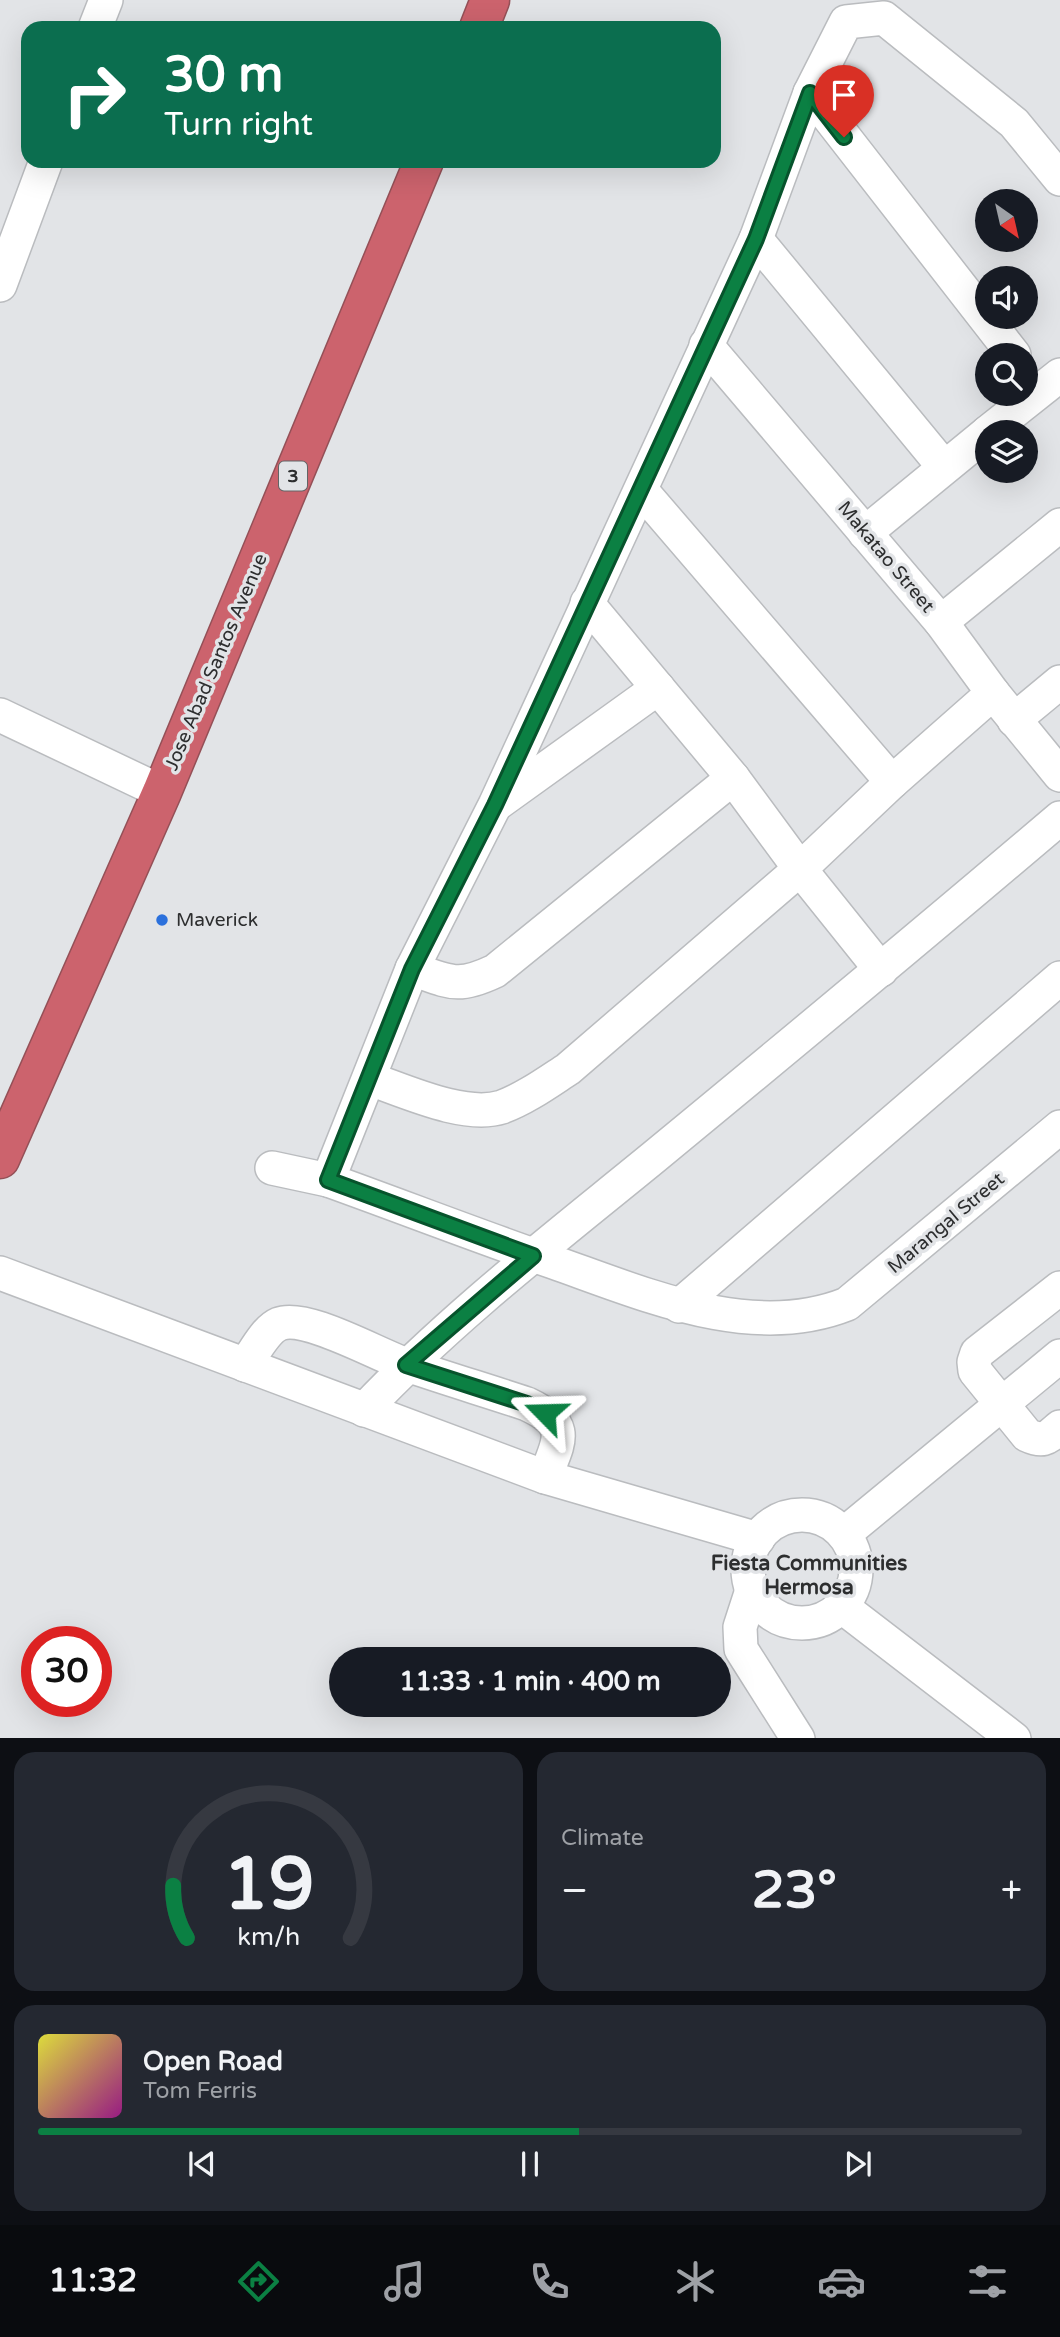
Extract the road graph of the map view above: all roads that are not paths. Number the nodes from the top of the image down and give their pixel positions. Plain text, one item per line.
1 (106, 0) edge
2 (490, 0) edge
3 (98, 21) edge
4 (482, 21) edge
5 (810, 93) junction
6 (43, 168) edge
7 (421, 168) edge
8 (1060, 179) edge
9 (756, 239) junction
10 (0, 285) edge
11 (1005, 343) edge
12 (706, 345) junction
13 (1042, 378) edge
14 (1000, 420) edge
15 (975, 442) edge
16 (944, 467) junction
17 (641, 489) junction
18 (1060, 525) edge
19 (865, 533) junction
20 (587, 603) junction
21 (941, 622) junction
22 (1060, 682) edge
23 (658, 688) junction
24 (993, 693) junction
25 (0, 715) edge
26 (1014, 720) junction
27 (1060, 775) edge
28 (733, 778) junction
29 (892, 782) junction
30 (162, 792) junction
31 (495, 805) junction
32 (1060, 818) edge
33 (800, 869) junction
34 (412, 969) junction
35 (881, 970) junction
36 (1060, 978) edge
37 (370, 1079) junction
38 (1060, 1127) edge
39 (0, 1159) edge
40 (272, 1168) dead end
41 (328, 1180) junction
42 (533, 1256) junction
43 (0, 1273) edge
44 (1060, 1288) edge
45 (679, 1306) junction
46 (1060, 1356) edge
47 (245, 1365) junction
48 (406, 1365) junction
49 (1000, 1405) junction
50 (364, 1410) junction
51 (1060, 1427) edge
52 (545, 1477) junction
53 (844, 1534) junction
54 (758, 1539) junction
55 (752, 1590) junction
56 (841, 1606) junction
57 (799, 1738) edge
58 (1014, 1738) edge

1 - 3 street
2 - 4 highway
5 - 8 street
5 - 9 street
5 - 11 street
6 - 10 street
7 - 30 highway, Jose Abad Santos Avenue / 3
9 - 12 street
9 - 16 street
12 - 17 street
12 - 19 street, Makatao Street
13 - 14 street
15 - 16 street
16 - 19 street
17 - 20 street
17 - 29 street
18 - 21 street
19 - 21 street, Makatao Street
20 - 23 street
20 - 31 street
21 - 24 street, Makatao Street
22 - 26 street
23 - 28 street
23 - 31 street
24 - 26 street, Makatao Street
24 - 29 street
25 - 30 street
26 - 27 street, Makatao Street
28 - 33 street
28 - 34 street
29 - 33 street
30 - 39 highway, Jose Abad Santos Avenue / 3
31 - 34 street
32 - 35 street
33 - 35 street
33 - 37 street
34 - 37 street
35 - 42 street
36 - 45 street
37 - 41 street
38 - 45 street, Marangal Street
40 - 41 street, Marangal Street
41 - 42 street, Marangal Street
42 - 45 street, Marangal Street
42 - 48 street
43 - 47 street
44 - 49 street
46 - 49 street
47 - 48 street
47 - 50 street
48 - 50 street
48 - 52 street
49 - 51 street
49 - 53 street
50 - 52 street
52 - 54 street
53 - 54 street
53 - 56 street
54 - 55 street
55 - 56 street
55 - 57 street
56 - 58 street

